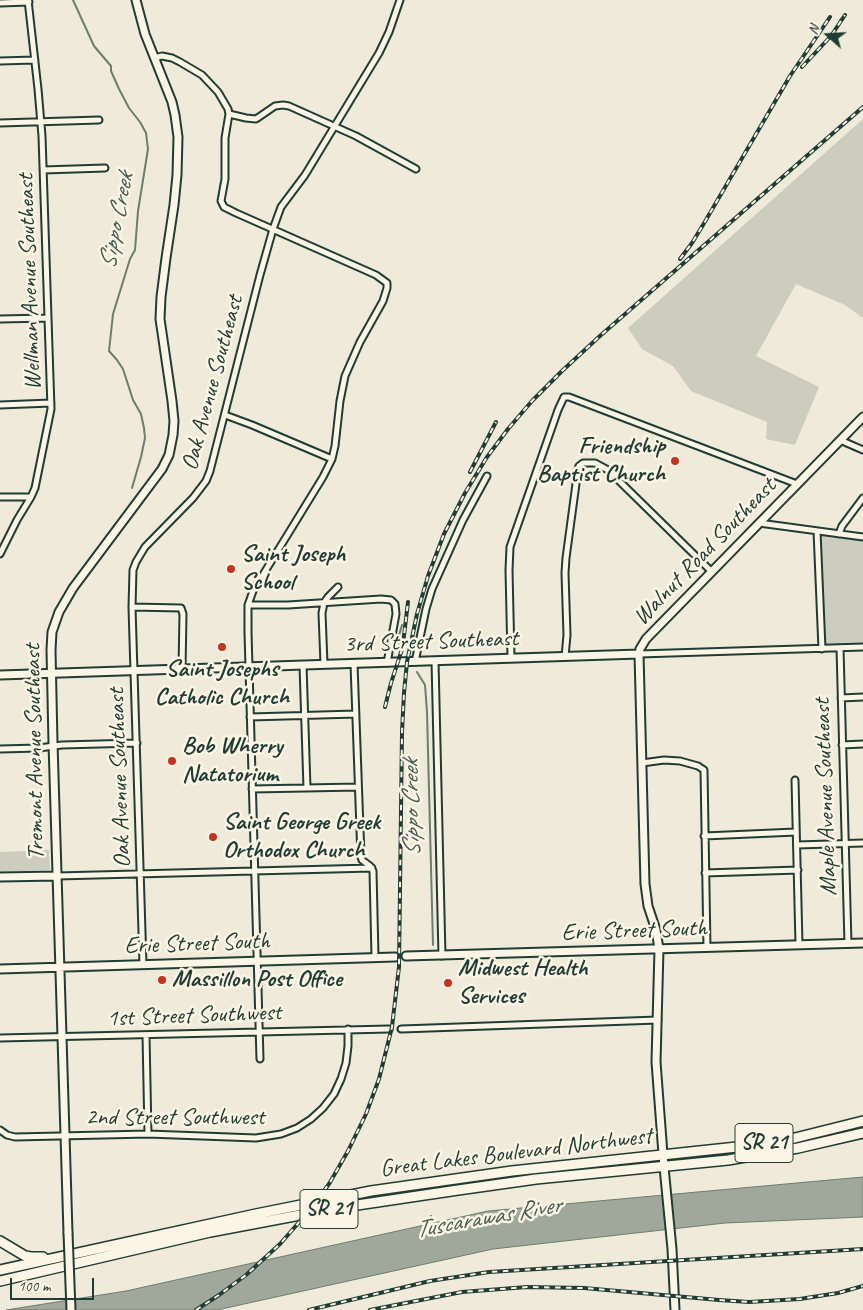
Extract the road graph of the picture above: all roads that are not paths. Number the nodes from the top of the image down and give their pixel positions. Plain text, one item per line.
1 (136, 0) edge
2 (400, 0) edge
3 (28, 1) edge
4 (0, 3) edge
5 (154, 58) junction
6 (35, 60) junction
7 (0, 62) edge
8 (229, 114) junction
9 (99, 120) dead end
10 (41, 122) junction
11 (0, 123) edge
12 (334, 127) junction
13 (105, 168) dead end
14 (416, 169) dead end
15 (43, 170) junction
16 (273, 229) junction
17 (48, 318) junction
18 (0, 319) edge
19 (51, 404) junction
20 (0, 405) edge
21 (225, 415) junction
22 (863, 417) edge
23 (840, 440) junction
24 (863, 450) edge
25 (332, 459) junction
26 (487, 476) dead end
27 (797, 484) junction
28 (0, 497) edge
29 (31, 497) junction
30 (863, 498) edge
31 (758, 523) junction
32 (817, 531) junction
33 (839, 534) junction
34 (863, 536) edge
35 (0, 554) edge
36 (712, 572) junction
37 (338, 587) dead end
38 (324, 603) junction
39 (248, 605) junction
40 (132, 607) junction
41 (863, 647) edge
42 (840, 648) junction
43 (822, 649) junction
44 (639, 654) junction
45 (565, 657) junction
46 (512, 658) junction
47 (435, 661) junction
48 (415, 662) junction
49 (387, 663) junction
50 (324, 664) junction
51 (354, 664) junction
52 (304, 665) junction
53 (249, 667) junction
54 (182, 669) junction
55 (134, 671) junction
56 (51, 673) junction
57 (0, 675) edge
58 (863, 697) edge
59 (841, 698) junction
60 (356, 714) junction
61 (304, 715) junction
62 (250, 717) junction
63 (136, 743) junction
64 (863, 744) edge
65 (842, 745) junction
66 (53, 746) junction
67 (0, 749) edge
68 (642, 763) junction
69 (795, 780) dead end
70 (358, 786) junction
71 (307, 788) junction
72 (252, 789) junction
73 (796, 832) junction
74 (704, 836) junction
75 (845, 843) junction
76 (863, 843) edge
77 (797, 845) junction
78 (372, 868) junction
79 (798, 870) junction
80 (255, 871) junction
81 (705, 873) junction
82 (140, 874) junction
83 (57, 876) junction
84 (0, 878) edge
85 (848, 944) junction
86 (863, 944) edge
87 (800, 945) junction
88 (707, 948) junction
89 (659, 949) junction
90 (406, 956) dead end
91 (442, 956) junction
92 (396, 957) dead end
93 (375, 958) junction
94 (258, 961) junction
95 (143, 965) junction
96 (59, 967) junction
97 (0, 969) edge
98 (658, 1020) junction
99 (401, 1028) tunnel mouth
100 (348, 1029) junction
101 (389, 1029) tunnel mouth
102 (260, 1032) junction
103 (146, 1035) junction
104 (62, 1037) junction
105 (0, 1038) edge
106 (260, 1059) dead end
107 (862, 1122) edge
108 (0, 1130) edge
109 (863, 1132) edge
110 (148, 1134) junction
111 (65, 1136) junction
112 (663, 1155) junction
113 (664, 1167) junction
114 (0, 1241) edge
115 (85, 1252) junction
116 (0, 1270) edge
117 (0, 1281) edge
118 (71, 1310) edge
119 (675, 1310) edge

1 - 5 street, Tremont Avenue Southeast
2 - 12 street, Oak Avenue Southeast
3 - 4 street
3 - 6 street, Wellman Avenue Southeast
5 - 8 street
5 - 56 street, Tremont Avenue Southeast
6 - 7 street
6 - 10 street, Wellman Avenue Southeast
8 - 12 street
8 - 16 street
9 - 10 street
10 - 11 street
10 - 15 street, Wellman Avenue Southeast
12 - 14 street
12 - 16 street, Oak Avenue Southeast
13 - 15 street
15 - 17 street, Wellman Avenue Southeast
16 - 21 street, Oak Avenue Southeast
16 - 25 street
17 - 18 street
17 - 19 street, Wellman Avenue Southeast
19 - 20 street
19 - 29 street, Wellman Avenue Southeast
21 - 25 street
21 - 40 street, Oak Avenue Southeast
22 - 23 street, Walnut Road Southeast
23 - 24 street
23 - 27 street, Walnut Road Southeast
25 - 39 street
26 - 48 street
27 - 31 street, Walnut Road Southeast
27 - 46 street
28 - 29 street
29 - 35 street, Wellman Avenue Southeast
30 - 33 street
31 - 32 street
31 - 36 street, Walnut Road Southeast
32 - 33 street
32 - 43 street
33 - 34 street
36 - 44 street, Walnut Road Southeast
36 - 45 street
37 - 38 street
38 - 39 street
38 - 49 street
38 - 50 street
39 - 53 street
40 - 54 street
40 - 55 street, Oak Avenue Southeast
41 - 42 street, 3rd Street Southeast
42 - 43 street, 3rd Street Southeast
42 - 59 street, Maple Avenue Southeast
43 - 44 street, 3rd Street Southeast
44 - 45 street, 3rd Street Southeast
44 - 68 street, Walnut Road Southeast
45 - 46 street, 3rd Street Southeast
46 - 47 street, 3rd Street Southeast
47 - 48 street, 3rd Street Southeast
47 - 91 street
48 - 49 street, 3rd Street Southeast
49 - 51 street, 3rd Street Southeast
50 - 51 street, 3rd Street Southeast
50 - 52 street, 3rd Street Southeast
51 - 60 street
52 - 53 street, 3rd Street Southeast
52 - 61 street
53 - 54 street, 3rd Street Southeast
53 - 62 street
54 - 55 street, 3rd Street Southeast
55 - 56 street, 3rd Street Southeast
55 - 63 street, Oak Avenue Southeast
56 - 57 street, 3rd Street Southeast
56 - 66 street, Tremont Avenue Southeast
58 - 59 street
59 - 65 street, Maple Avenue Southeast
60 - 61 street
60 - 70 street
61 - 62 street
61 - 71 street
62 - 72 street
63 - 66 street
63 - 82 street, Oak Avenue Southeast
64 - 65 street
65 - 75 street, Maple Avenue Southeast
66 - 67 street
66 - 83 street, Tremont Avenue Southeast
68 - 74 street
68 - 89 street, Walnut Road Southeast
69 - 73 street
70 - 71 street
70 - 78 street
71 - 72 street
72 - 80 street
73 - 74 street
73 - 77 street
74 - 81 street
75 - 76 street
75 - 77 street
75 - 85 street, Maple Avenue Southeast
77 - 79 street
78 - 80 street
78 - 93 street
79 - 81 street
79 - 87 street
80 - 82 street
80 - 94 street
81 - 88 street
82 - 83 street
82 - 95 street, Oak Avenue Southeast
83 - 84 street
83 - 96 street, Tremont Avenue Southeast
85 - 86 street, Erie Street South
85 - 87 street, Erie Street South
87 - 88 street, Erie Street South
88 - 89 street, Erie Street South
89 - 91 street, Erie Street South
89 - 98 street, Walnut Road Southeast
90 - 91 street, Erie Street South
92 - 93 street, Erie Street South
93 - 94 street, Erie Street South
94 - 95 street, Erie Street South
94 - 102 street
95 - 96 street, Erie Street South
96 - 97 street, Erie Street South
96 - 104 street, Tremont Avenue Southeast
98 - 99 street
98 - 112 street, Walnut Road Southeast
100 - 101 street, 1st Street Southwest
100 - 102 street, 1st Street Southwest
100 - 110 street, 2nd Street Southwest
102 - 103 street, 1st Street Southwest
102 - 106 street
103 - 104 street, 1st Street Southwest
103 - 110 street
104 - 105 street, 1st Street Southwest
104 - 111 street, Tremont Avenue Southeast
107 - 112 highway, Great Lakes Boulevard Northwest / SR 21
108 - 111 street, 2nd Street Southwest
109 - 113 highway, Great Lakes Boulevard Northwest / SR 21
110 - 111 street, 2nd Street Southwest
111 - 118 street, Tremont Avenue Southeast, bridge
112 - 113 street, Walnut Road Southeast
112 - 115 highway, Great Lakes Boulevard Northwest / SR 21
113 - 117 highway, Great Lakes Boulevard Northwest / SR 21
113 - 119 street, Walnut Road Southeast
114 - 115 highway
115 - 116 highway, Great Lakes Boulevard Northwest / SR 21

